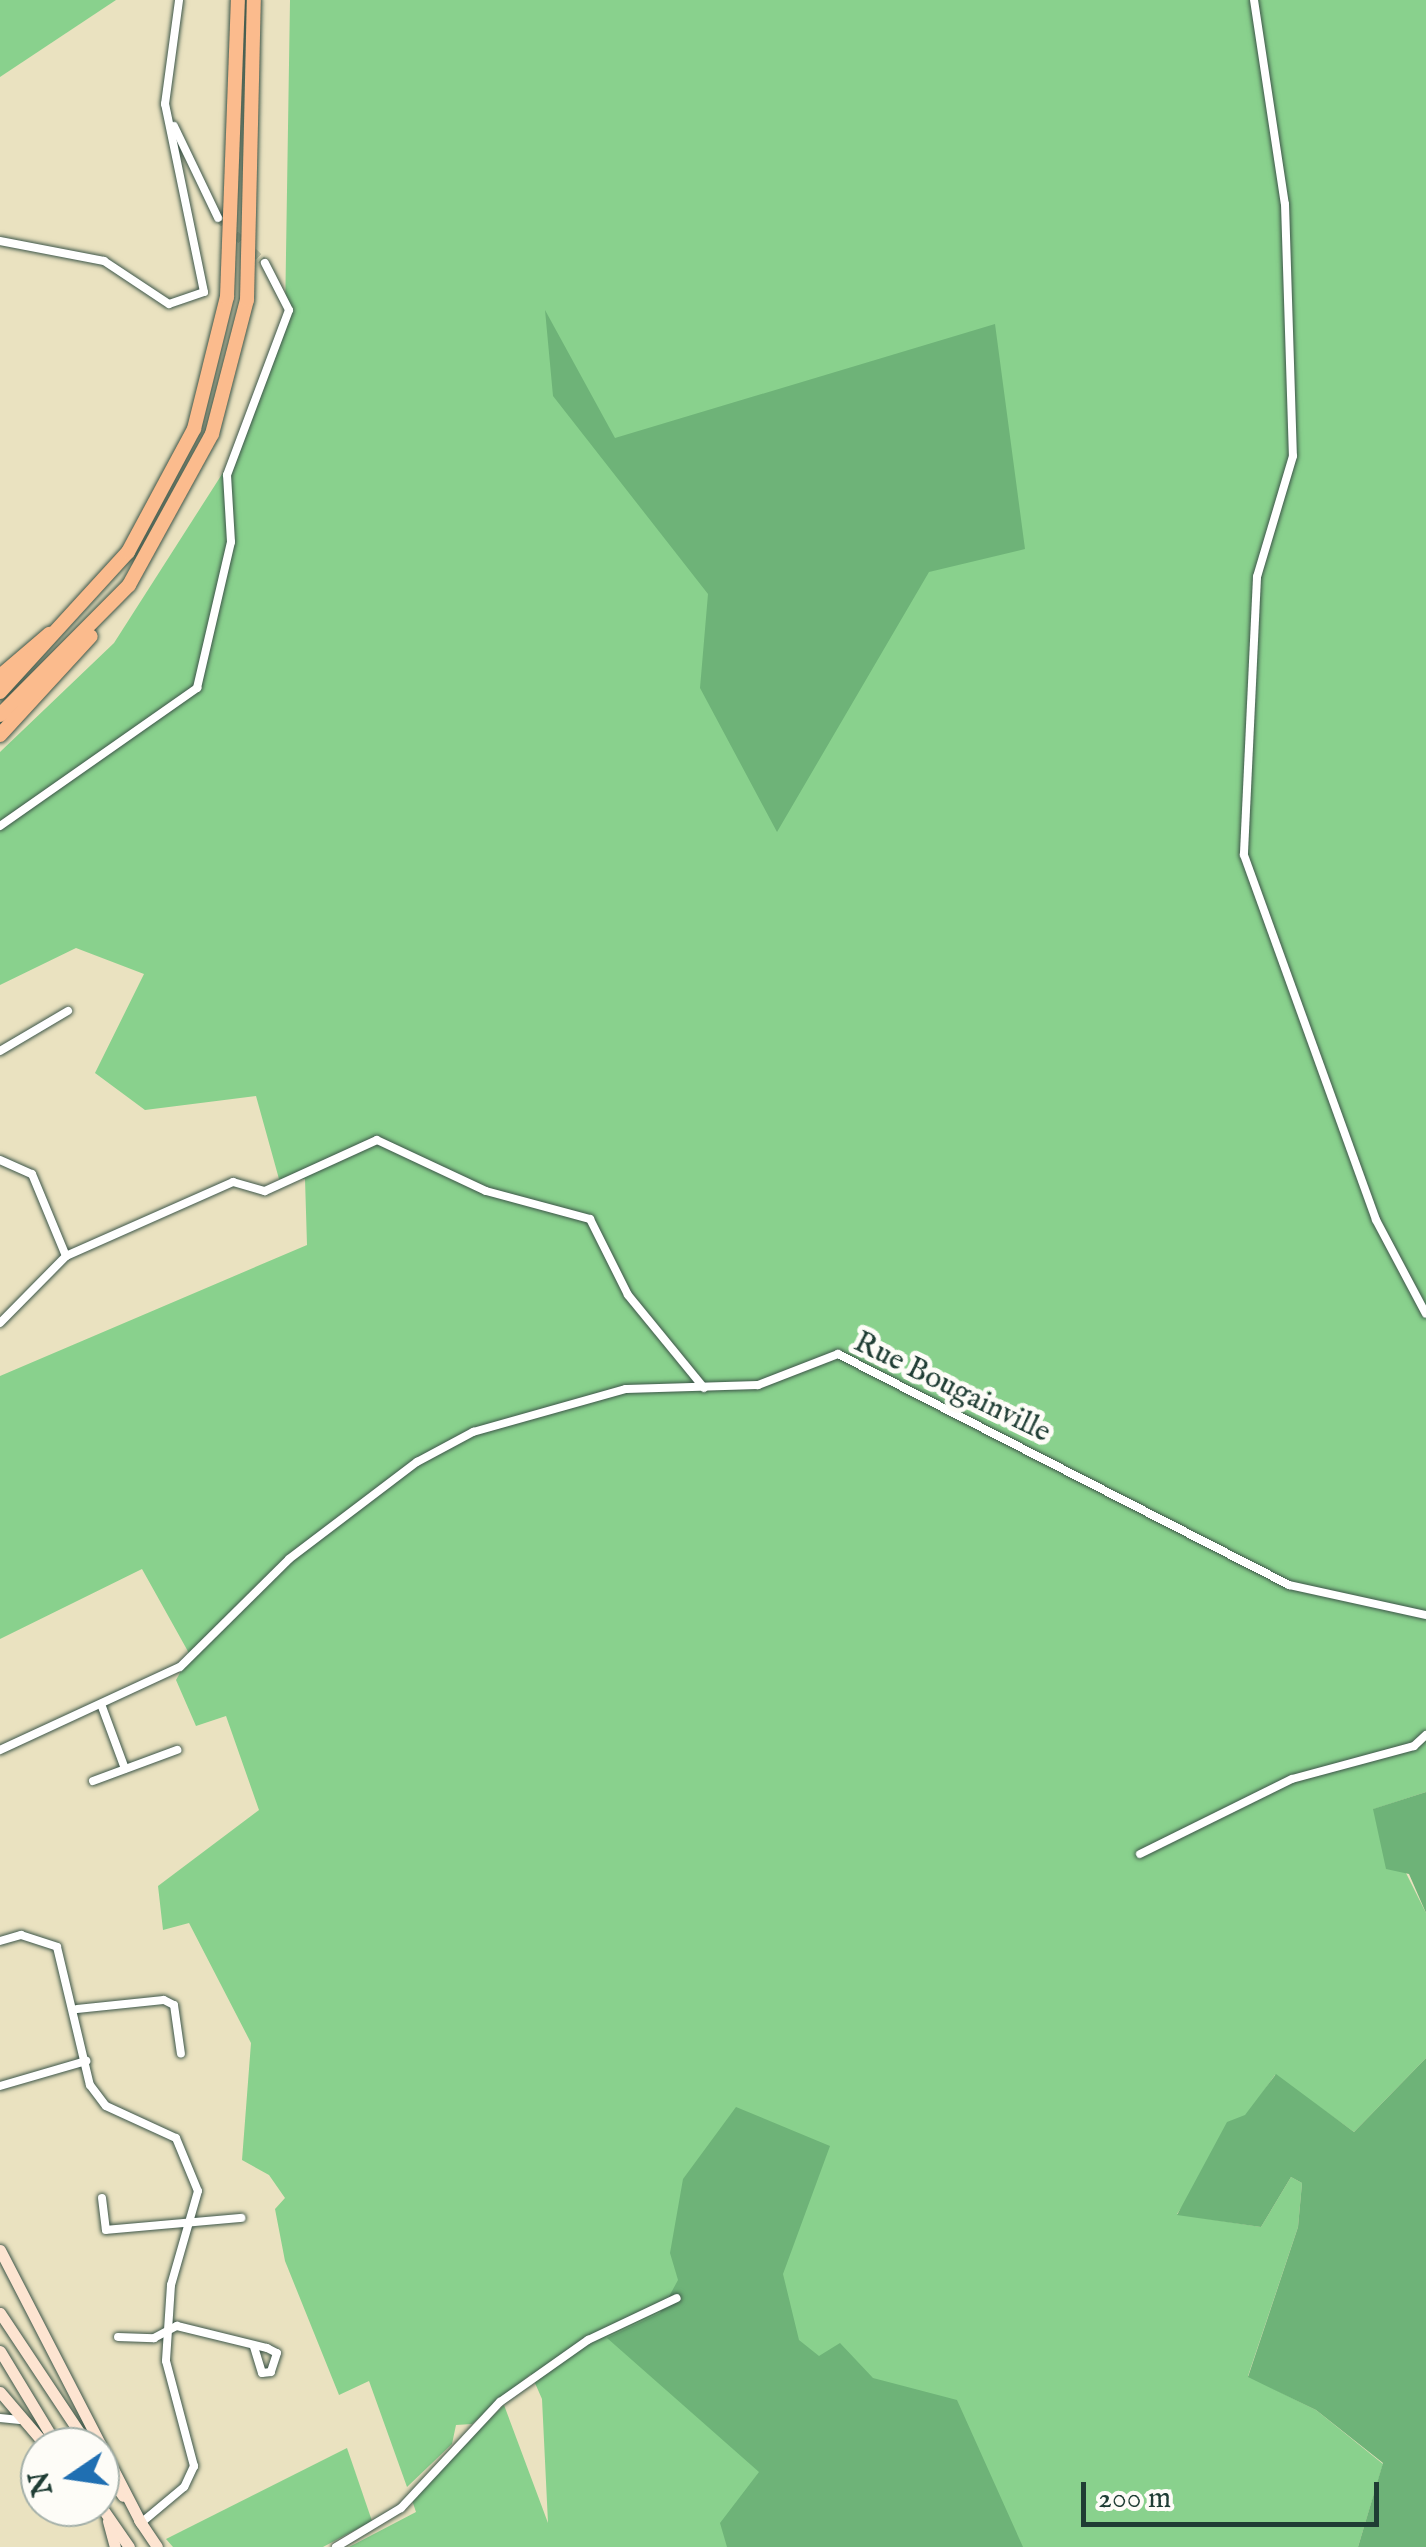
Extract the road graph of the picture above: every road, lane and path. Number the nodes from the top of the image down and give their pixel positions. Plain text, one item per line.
1 (179, 0) edge
2 (238, 0) edge
3 (254, 0) edge
4 (1254, 0) edge
5 (165, 104) junction
6 (218, 218) tunnel mouth
7 (0, 241) edge
8 (265, 263) tunnel mouth
9 (156, 508) junction
10 (128, 585) junction
11 (0, 676) edge
12 (0, 692) edge
13 (0, 714) edge
14 (0, 734) edge
15 (0, 826) edge
16 (68, 1011) dead end
17 (0, 1051) edge
18 (0, 1160) edge
19 (66, 1256) junction
20 (1426, 1314) edge
21 (0, 1323) edge
22 (704, 1388) junction
23 (1426, 1615) edge
24 (101, 1704) junction
25 (1426, 1734) edge
26 (0, 1750) edge
27 (176, 1750) dead end
28 (125, 1769) junction
29 (93, 1782) dead end
30 (1140, 1854) dead end
31 (0, 1941) edge
32 (78, 2010) junction
33 (181, 2054) dead end
34 (86, 2062) junction
35 (0, 2086) edge
36 (102, 2198) dead end
37 (241, 2218) dead end
38 (192, 2222) junction
39 (0, 2250) edge
40 (677, 2298) dead end
41 (0, 2313) edge
42 (166, 2332) junction
43 (118, 2337) dead end
44 (254, 2346) dead end
45 (0, 2350) edge
46 (0, 2392) edge
47 (0, 2418) edge
48 (28, 2425) joint
49 (46, 2427) edge
50 (76, 2427) edge
51 (120, 2492) edge
52 (141, 2523) junction
53 (156, 2547) edge
54 (336, 2547) edge

1 - 5 street
2 - 9 highway
3 - 10 highway
4 - 20 street
5 - 6 street
5 - 7 street
8 - 15 street
9 - 11 highway
9 - 12 highway
10 - 13 highway
10 - 14 highway
16 - 17 street
18 - 19 street
19 - 21 street
19 - 22 street
22 - 23 street, Rue Bougainville
22 - 24 street, Rue Bougainville
24 - 26 street, Rue Bougainville
24 - 28 street
25 - 30 street
27 - 28 street
28 - 29 street
31 - 32 street
32 - 33 street
32 - 34 street
34 - 35 street
34 - 38 street
36 - 38 street
37 - 38 street
38 - 42 street
39 - 52 main road
40 - 54 street
41 - 50 main road
42 - 43 street
42 - 44 street
42 - 52 street
45 - 49 main road
46 - 48 main road
47 - 48 street
51 - 52 main road
52 - 53 main road

